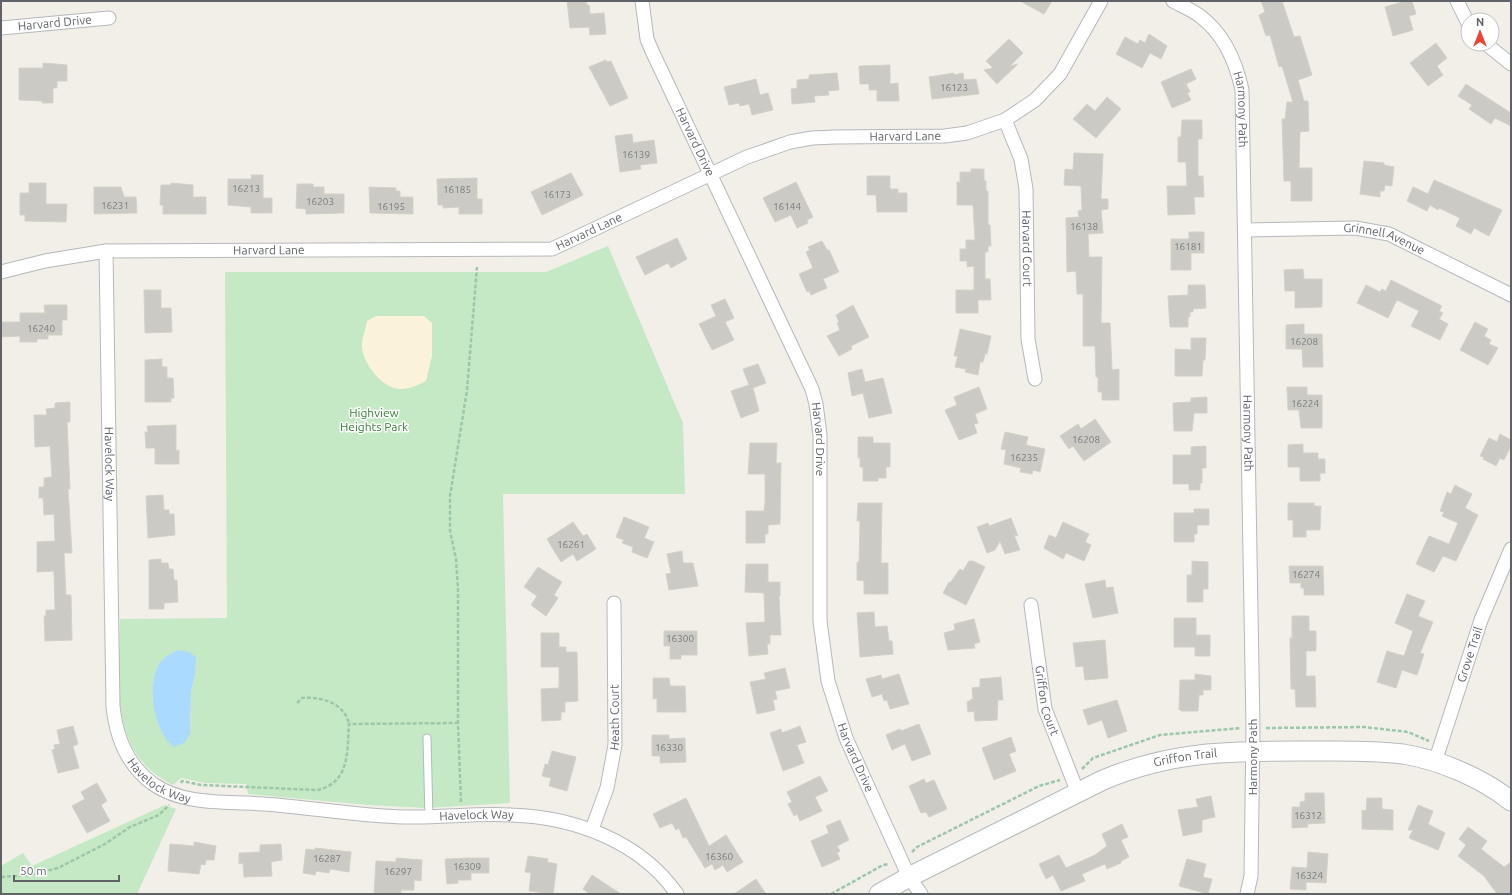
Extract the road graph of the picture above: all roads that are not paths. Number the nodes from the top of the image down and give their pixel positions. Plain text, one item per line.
1 (642, 1) edge
2 (1101, 1) edge
3 (1173, 1) edge
4 (1457, 1) edge
5 (1462, 12) edge
6 (109, 18) dead end
7 (1, 28) edge
8 (1496, 52) edge
9 (1511, 64) edge
10 (1005, 120) junction
11 (711, 174) junction
12 (1245, 230) junction
13 (106, 251) junction
14 (1, 272) edge
15 (1511, 295) edge
16 (1035, 379) dead end
17 (1511, 549) edge
18 (614, 603) dead end
19 (1031, 604) dead end
20 (427, 738) dead end
21 (1253, 751) junction
22 (1438, 753) junction
23 (1078, 793) junction
24 (1511, 801) edge
25 (429, 818) junction
26 (592, 829) junction
27 (906, 869) junction
28 (677, 894) edge
29 (879, 894) edge
30 (921, 894) edge
31 (1247, 894) edge

1 - 11 street, Harvard Drive
2 - 10 street, Harvard Lane
3 - 12 street, Harmony Path
4 - 5 street
6 - 7 street, Harvard Drive
8 - 9 street
10 - 11 street, Harvard Lane
10 - 16 street, Harvard Court
11 - 13 street, Harvard Lane
11 - 27 street, Harvard Drive
12 - 15 street, Grinnell Avenue
12 - 21 street, Harmony Path
13 - 14 street, Harvard Lane
13 - 25 street, Havelock Way
17 - 22 street, Grove Trail
18 - 26 street, Heath Court
19 - 23 street, Griffon Court
20 - 25 lane
21 - 22 street, Griffon Trail
21 - 23 street, Griffon Trail
21 - 31 street, Harmony Path
22 - 24 street, Griffon Trail
23 - 27 street, Griffon Trail
25 - 26 street, Havelock Way
26 - 28 street, Havelock Way
27 - 29 street, Griffon Trail
27 - 30 street, Harvard Drive

